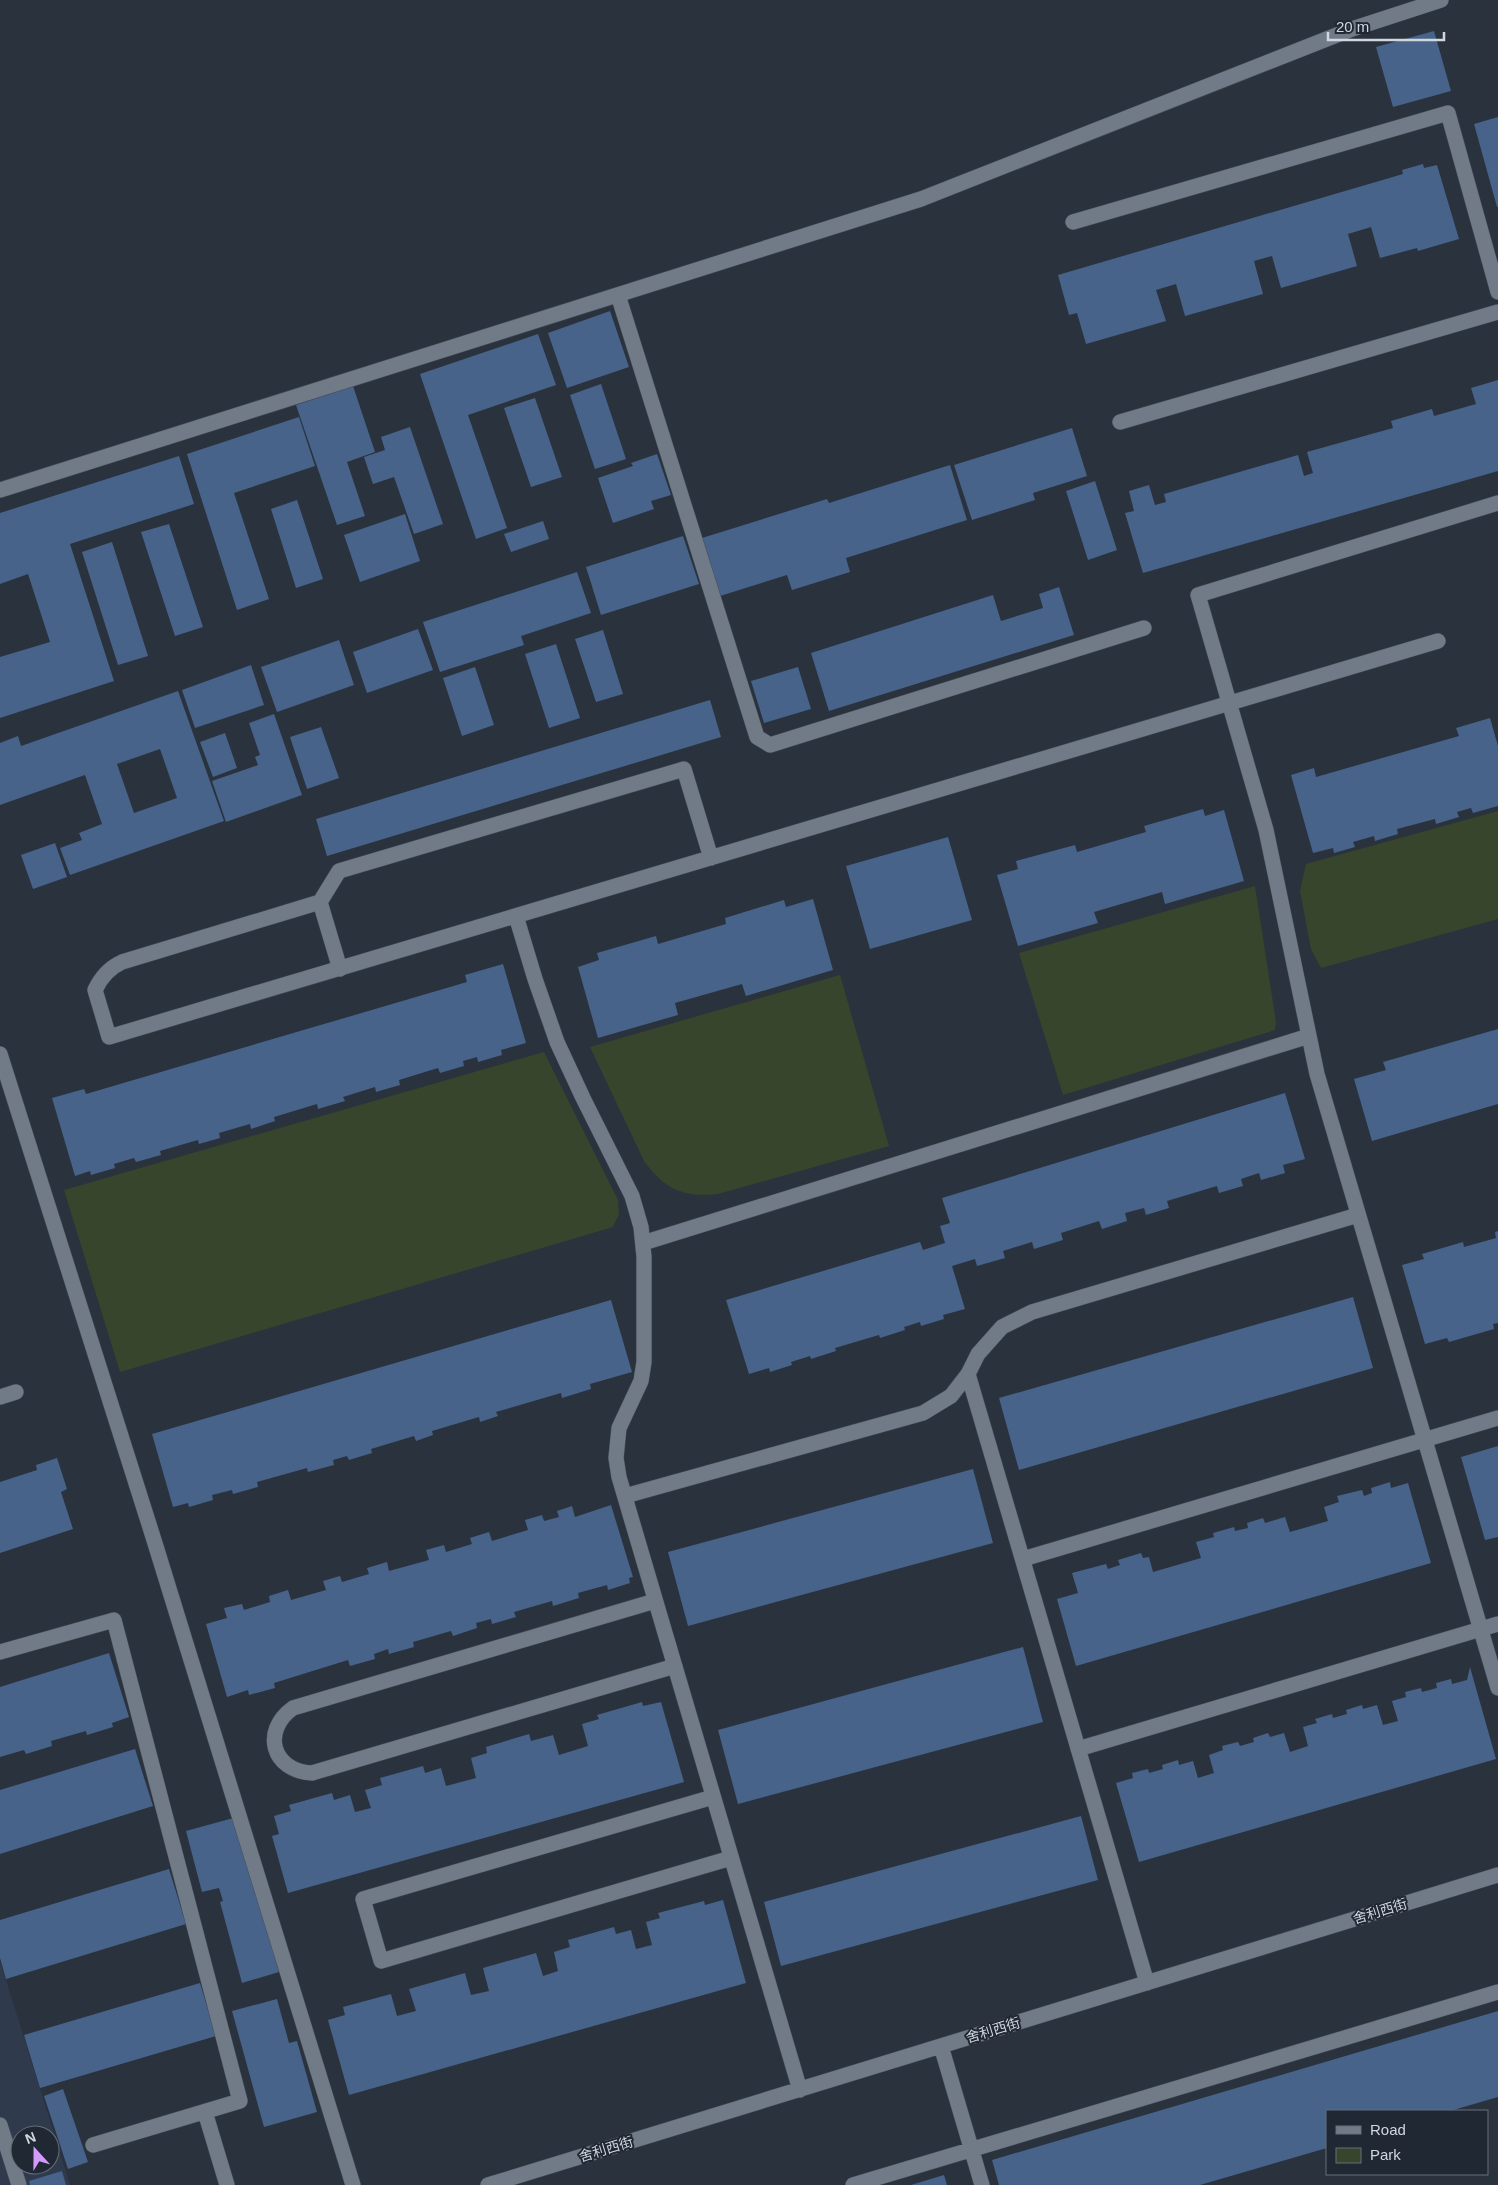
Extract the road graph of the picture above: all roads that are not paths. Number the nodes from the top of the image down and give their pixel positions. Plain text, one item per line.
1 (1441, 0) edge
2 (1073, 222) dead end
3 (1498, 292) edge
4 (618, 295) junction
5 (1498, 312) edge
6 (1120, 422) dead end
7 (0, 490) edge
8 (1498, 502) edge
9 (1144, 628) dead end
10 (1438, 641) dead end
11 (1229, 703) junction
12 (710, 858) junction
13 (320, 902) junction
14 (516, 916) junction
15 (340, 969) junction
16 (1309, 1036) junction
17 (0, 1054) edge
18 (3, 1076) edge
19 (1358, 1215) junction
20 (643, 1243) junction
21 (968, 1374) junction
22 (16, 1392) dead end
23 (0, 1397) edge
24 (1498, 1418) edge
25 (1424, 1440) junction
26 (625, 1496) junction
27 (1023, 1559) junction
28 (655, 1601) junction
29 (1498, 1624) edge
30 (1481, 1630) junction
31 (0, 1652) edge
32 (675, 1666) junction
33 (1498, 1688) edge
34 (1078, 1749) junction
35 (713, 1797) junction
36 (731, 1858) junction
37 (1498, 1875) edge
38 (1146, 1984) junction
39 (1498, 1992) edge
40 (941, 2046) junction
41 (800, 2090) junction
42 (205, 2112) junction
43 (0, 2125) edge
44 (93, 2145) dead end
45 (972, 2150) junction
46 (19, 2185) edge
47 (227, 2185) edge
48 (353, 2185) edge
49 (488, 2185) edge
50 (853, 2185) edge
51 (982, 2185) edge

1 - 4 street
2 - 3 street
4 - 7 street
4 - 9 street
5 - 6 street
8 - 11 street
10 - 11 street
11 - 12 street
11 - 16 street
12 - 13 street
12 - 14 street
13 - 15 street
13 - 15 street
14 - 15 street
14 - 20 street
16 - 19 street
16 - 20 street
17 - 18 street
18 - 48 street
19 - 21 street
19 - 25 street
20 - 26 street
21 - 26 street
21 - 27 street
22 - 23 street
24 - 25 street
25 - 27 street
25 - 30 street
26 - 28 street
27 - 34 street
28 - 32 street
28 - 32 street
29 - 30 street
30 - 33 street
30 - 34 street
31 - 42 street
32 - 35 street
34 - 38 street
35 - 36 street
35 - 36 street
36 - 41 street
37 - 38 street, 舍利西街
38 - 40 street, 舍利西街
39 - 45 street
40 - 41 street, 舍利西街
40 - 45 street
41 - 49 street, 舍利西街
42 - 44 street
42 - 47 street
43 - 46 street
45 - 50 street
45 - 51 street

